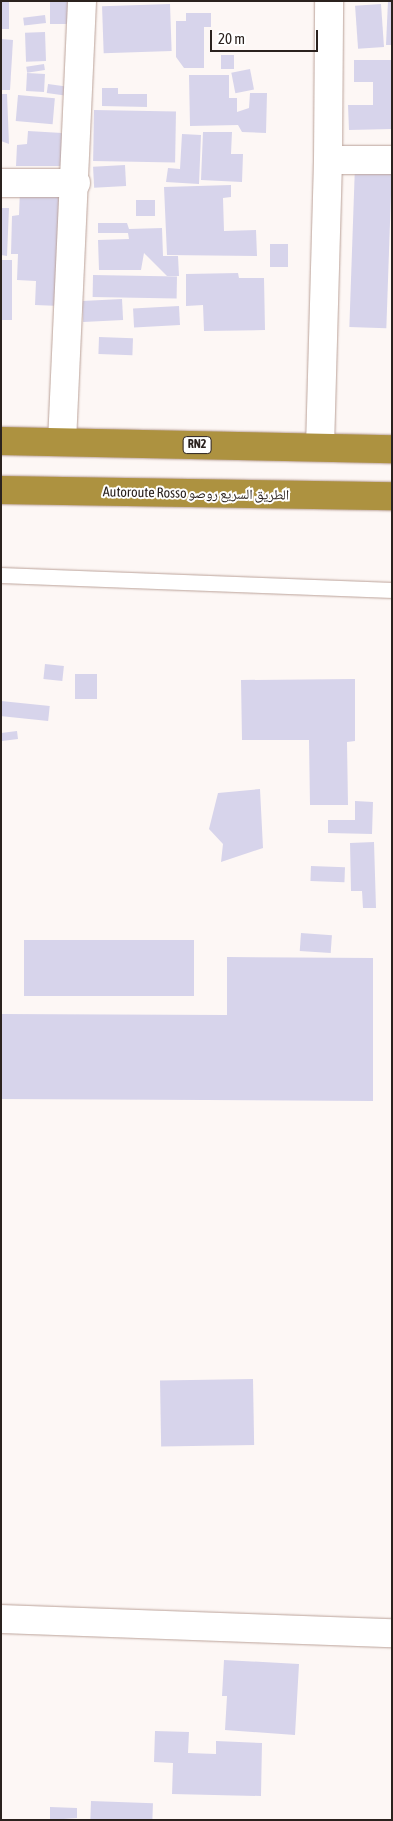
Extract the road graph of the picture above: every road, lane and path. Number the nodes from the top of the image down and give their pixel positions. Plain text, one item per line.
1 (82, 1) edge
2 (329, 1) edge
3 (328, 160) junction
4 (392, 160) edge
5 (1, 183) edge
6 (76, 183) junction
7 (1, 441) edge
8 (62, 442) junction
9 (320, 447) junction
10 (392, 449) edge
11 (1, 490) edge
12 (392, 496) edge
13 (1, 575) edge
14 (392, 590) edge
15 (1, 1618) edge
16 (392, 1633) edge

1 - 6 street
2 - 3 street
3 - 4 street
3 - 9 street
5 - 6 street
6 - 8 street
7 - 8 highway, RN2
8 - 9 highway, RN2
9 - 10 highway, RN2
11 - 12 highway, Autoroute Rosso الطريق السريع روصو
13 - 14 lane
15 - 16 street

